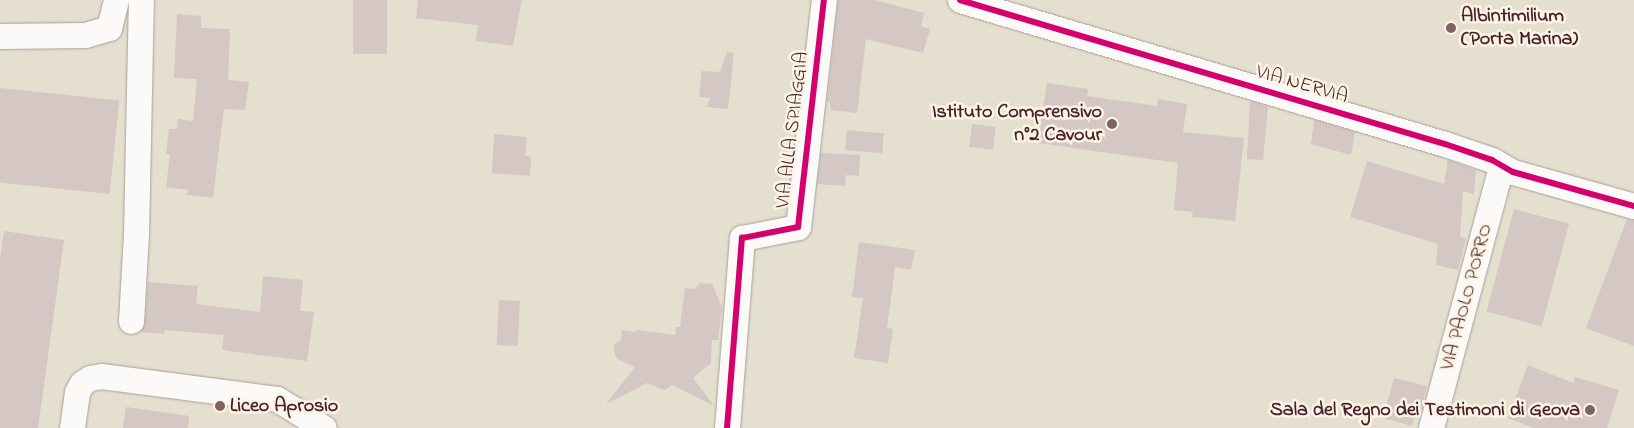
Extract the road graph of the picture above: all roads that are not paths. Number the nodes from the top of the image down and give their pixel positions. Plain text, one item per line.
1 (116, 0) edge
2 (141, 0) edge
3 (824, 0) edge
4 (960, 0) edge
5 (0, 36) edge
6 (1502, 166) junction
7 (1634, 206) edge
8 (131, 321) dead end
9 (72, 428) edge
10 (324, 428) edge
11 (727, 428) edge
12 (1431, 428) edge

1 - 5 street
2 - 8 street
3 - 11 street, VIA ALLA SPIAGGIA
4 - 6 street, VIA NERVIA
6 - 7 street, VIA NERVIA
6 - 12 street, VIA PAOLO PORRO
9 - 10 street

